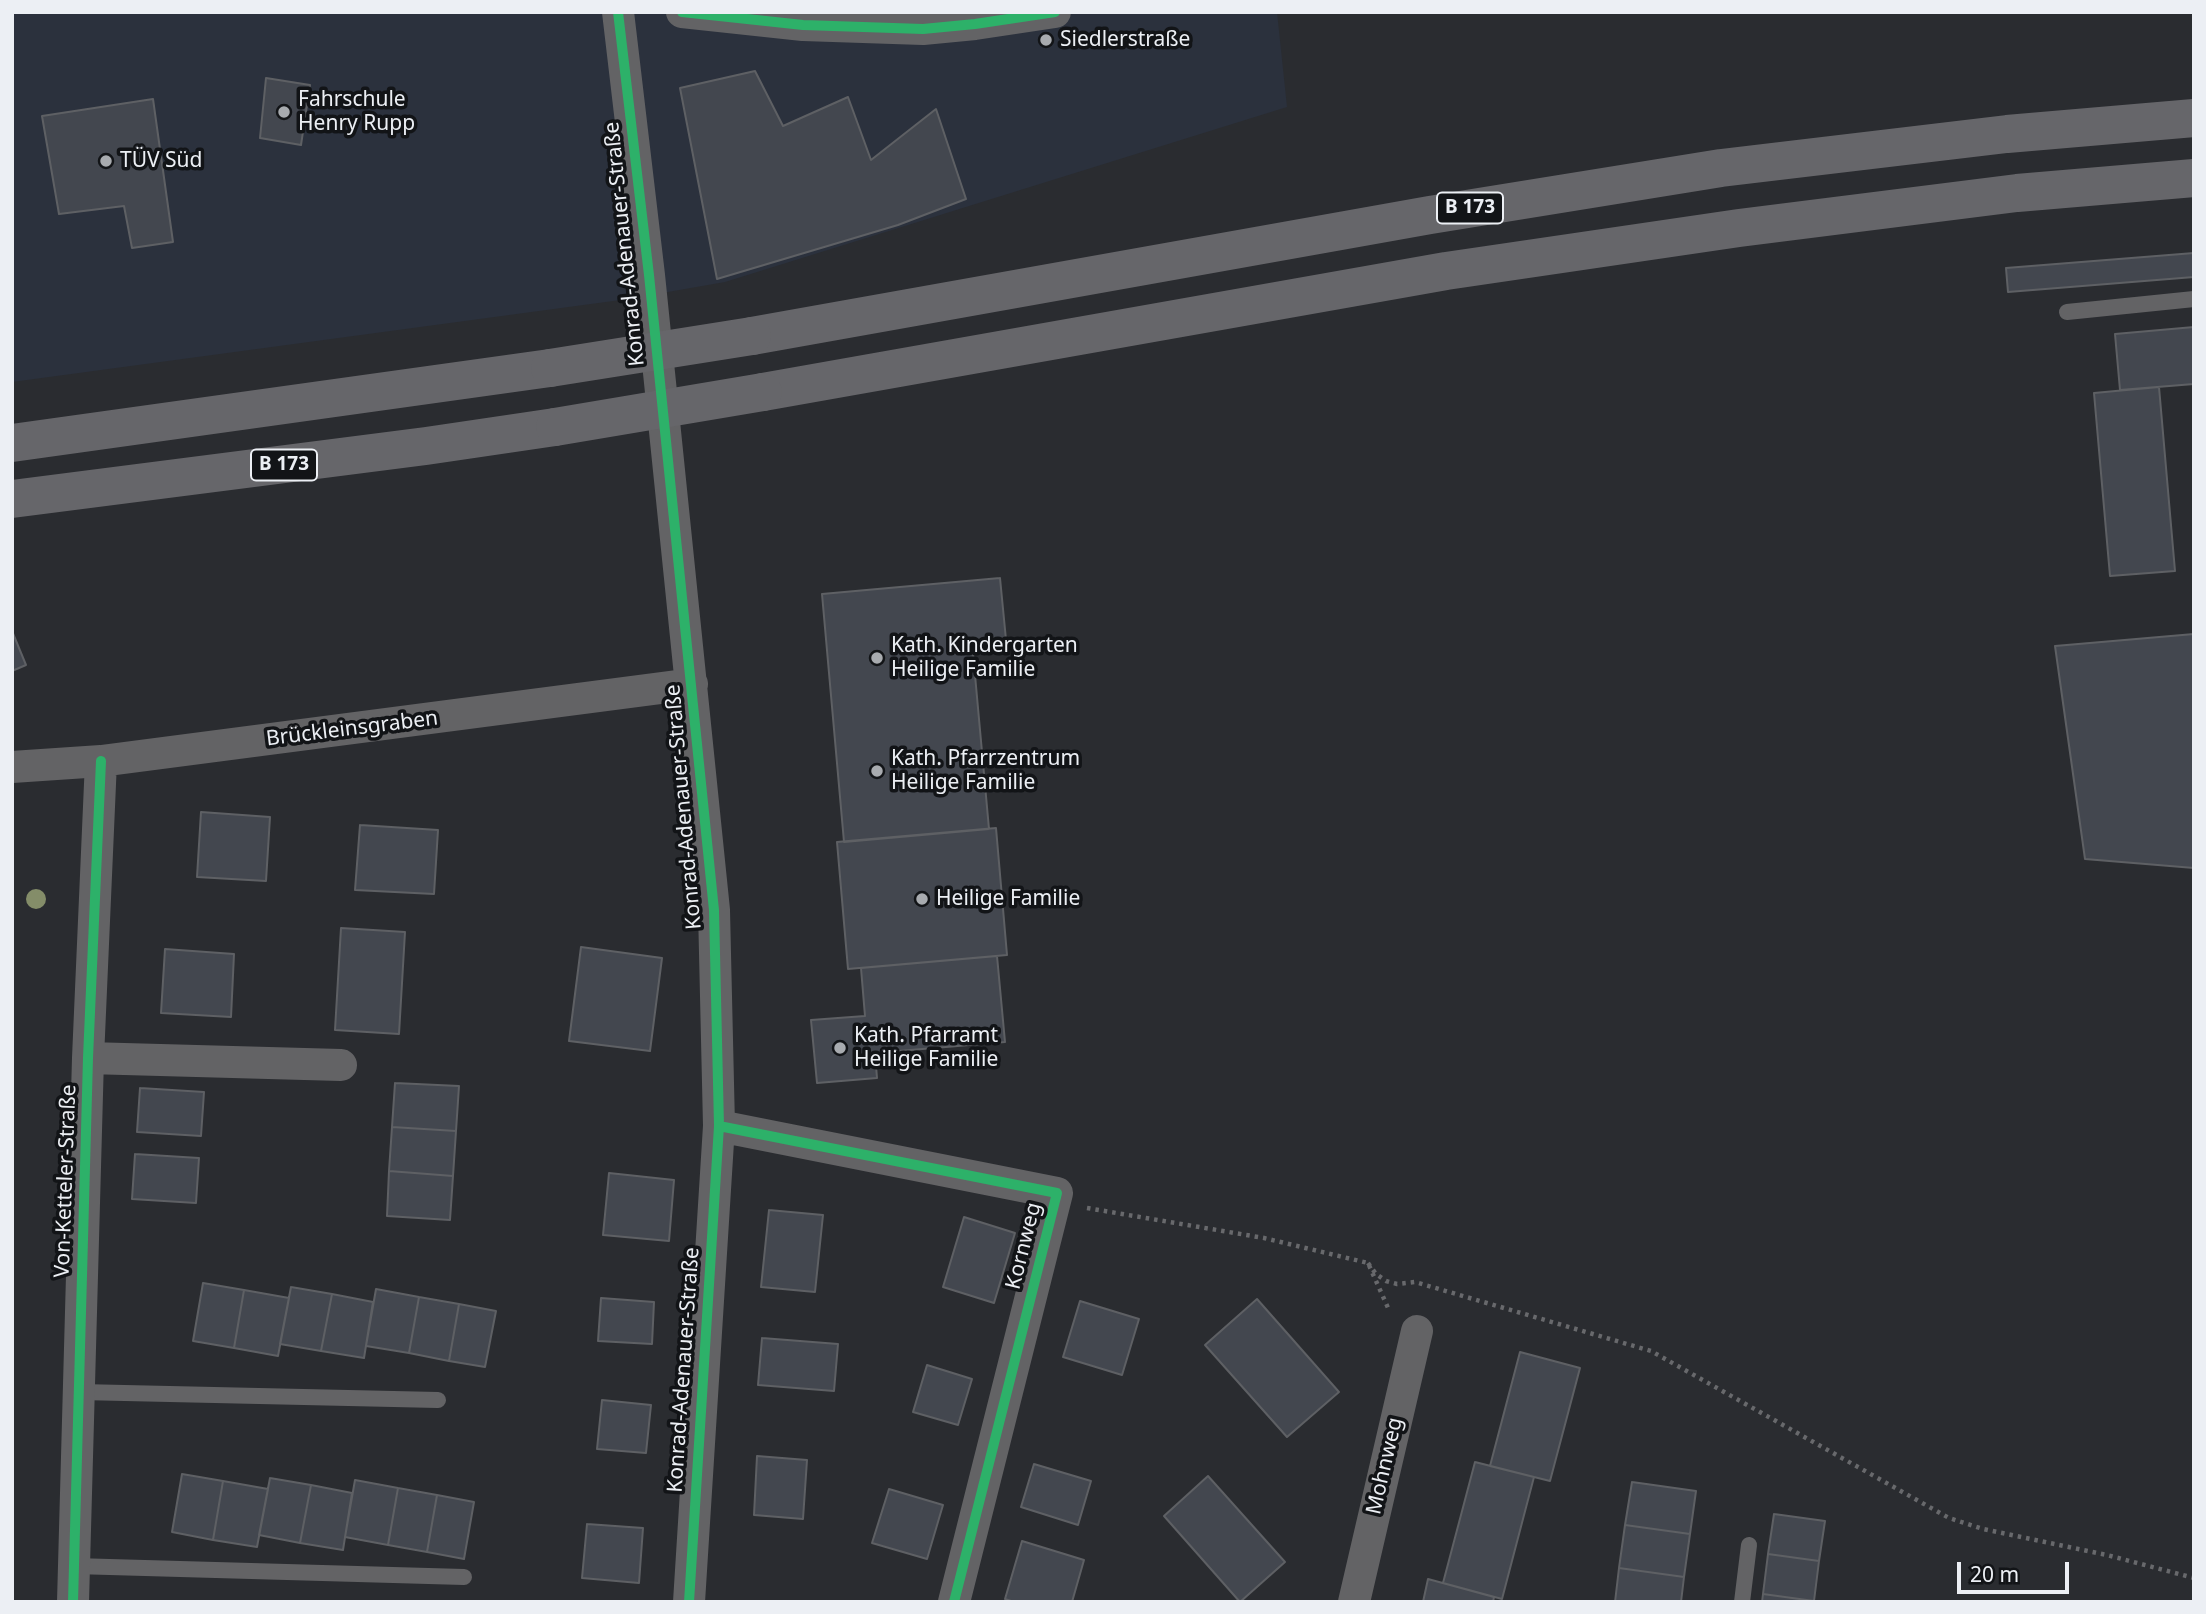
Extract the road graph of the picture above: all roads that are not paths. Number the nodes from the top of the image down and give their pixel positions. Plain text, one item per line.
1 (618, 12) edge
2 (682, 12) edge
3 (1055, 12) edge
4 (923, 20) edge
5 (2194, 118) edge
6 (2194, 178) edge
7 (2194, 299) edge
8 (2067, 312) dead end
9 (12, 443) edge
10 (12, 499) edge
11 (692, 684) junction
12 (101, 761) junction
13 (12, 767) edge
14 (88, 1058) junction
15 (341, 1065) dead end
16 (719, 1126) junction
17 (1418, 1331) road end
18 (80, 1392) junction
19 (438, 1400) dead end
20 (1749, 1545) dead end
21 (74, 1566) junction
22 (464, 1577) dead end
23 (73, 1602) edge
24 (689, 1602) edge
25 (954, 1602) edge
26 (1353, 1602) edge
27 (1742, 1602) edge

1 - 11 street, Konrad-Adenauer-Straße
2 - 4 street
3 - 4 street
5 - 9 highway, B 173, bridge
6 - 10 highway, B 173, bridge
7 - 8 lane
11 - 12 street, Brückleinsgraben
11 - 16 street, Konrad-Adenauer-Straße
12 - 13 street, Brückleinsgraben
12 - 14 street, Von-Ketteler-Straße
14 - 15 street, Von-Ketteler-Straße
14 - 18 street, Von-Ketteler-Straße
16 - 24 street, Konrad-Adenauer-Straße
16 - 25 street, Kornweg
17 - 26 street, Mohnweg
18 - 19 lane
18 - 21 street, Von-Ketteler-Straße
20 - 27 lane
21 - 22 lane
21 - 23 street, Von-Ketteler-Straße

